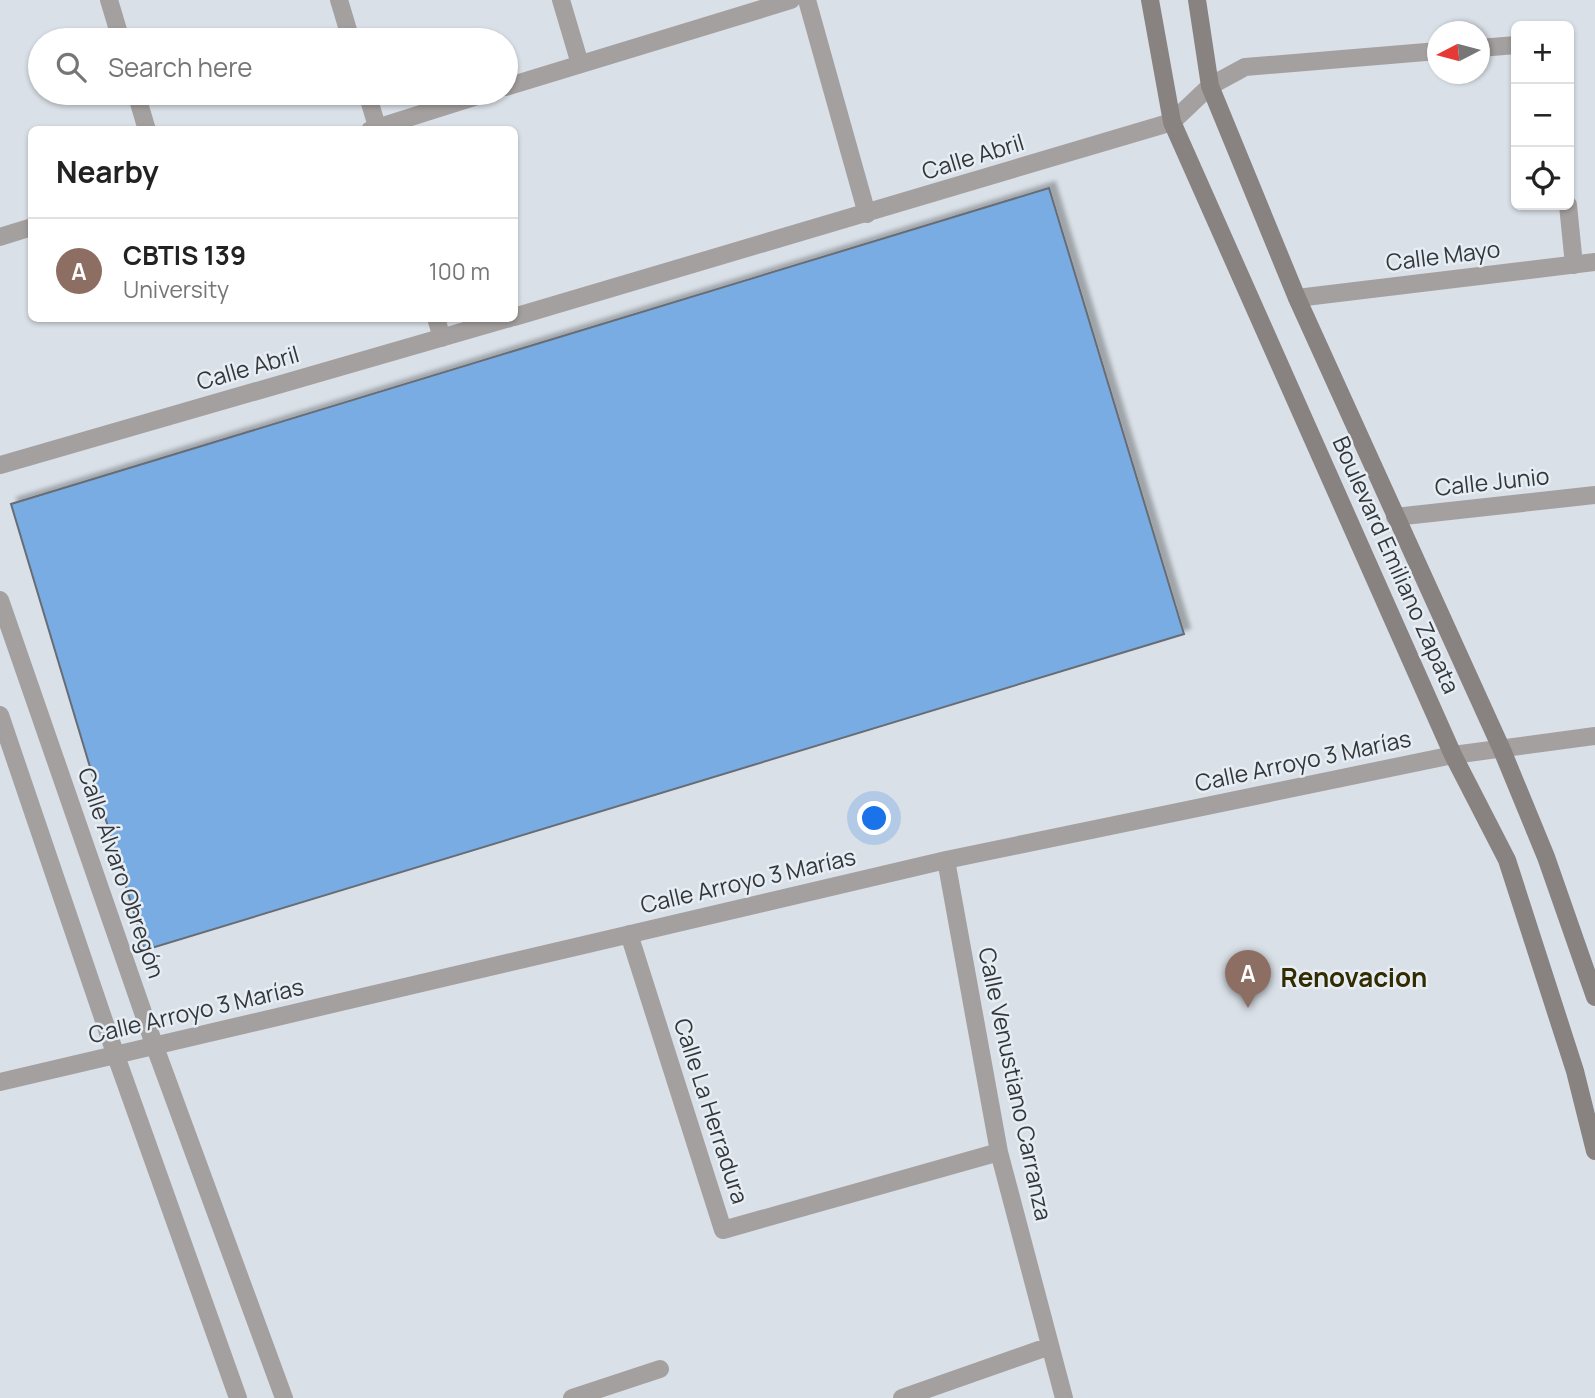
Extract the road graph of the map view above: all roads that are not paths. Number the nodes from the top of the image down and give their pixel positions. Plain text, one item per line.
1 (109, 0) edge
2 (339, 0) edge
3 (561, 0) edge
4 (791, 0) edge
5 (807, 0) edge
6 (1150, 0) edge
7 (1197, 0) edge
8 (117, 28) edge
9 (347, 28) edge
10 (1511, 45) edge
11 (1490, 47) edge
12 (1427, 52) edge
13 (580, 64) junction
14 (518, 83) edge
15 (1210, 86) junction
16 (140, 105) edge
17 (370, 105) edge
18 (450, 105) edge
19 (1172, 122) junction
20 (146, 126) edge
21 (374, 126) edge
22 (384, 126) edge
23 (1568, 210) edge
24 (867, 214) junction
25 (28, 228) edge
26 (0, 237) edge
27 (1595, 262) edge
28 (1574, 265) junction
29 (1297, 298) junction
30 (518, 316) edge
31 (437, 322) edge
32 (498, 322) edge
33 (442, 338) junction
34 (0, 465) edge
35 (1595, 495) edge
36 (1395, 517) junction
37 (0, 600) edge
38 (0, 715) edge
39 (1595, 736) edge
40 (1502, 750) junction
41 (1453, 755) junction
42 (946, 860) junction
43 (629, 934) junction
44 (1595, 997) edge
45 (155, 1047) junction
46 (116, 1056) junction
47 (0, 1082) edge
48 (999, 1152) junction
49 (1595, 1152) edge
50 (1050, 1346) junction
51 (660, 1369) dead end
52 (238, 1398) edge
53 (284, 1398) edge
54 (572, 1398) edge
55 (902, 1398) edge
56 (1064, 1398) edge

1 - 8 street
2 - 9 street
3 - 13 street
4 - 13 street
5 - 24 street
6 - 19 street, Boulevard Emiliano Zapata
7 - 15 street, Boulevard Emiliano Zapata
10 - 11 street
12 - 15 street, Calle Abril
13 - 14 street
15 - 19 street, Calle Abril
15 - 29 street, Boulevard Emiliano Zapata
16 - 20 street
17 - 21 street
18 - 22 street
19 - 24 street, Calle Abril
19 - 41 street, Boulevard Emiliano Zapata
23 - 28 street
24 - 30 street, Calle Abril
25 - 26 street
27 - 28 street, Calle Mayo
28 - 29 street, Calle Mayo
29 - 36 street, Boulevard Emiliano Zapata
31 - 33 street
32 - 33 street, Calle Abril
33 - 34 street, Calle Abril
35 - 36 street, Calle Junio
36 - 40 street, Boulevard Emiliano Zapata
37 - 45 street, Calle Álvaro Obregón
38 - 46 street
39 - 40 street, Calle Arroyo 3 Marías
40 - 41 street, Calle Arroyo 3 Marías
40 - 44 street, Boulevard Emiliano Zapata
41 - 42 street, Calle Arroyo 3 Marías
41 - 49 street, Boulevard Emiliano Zapata
42 - 43 street, Calle Arroyo 3 Marías
42 - 48 street, Calle Venustiano Carranza
43 - 45 street, Calle Arroyo 3 Marías
43 - 48 street, Calle La Herradura
45 - 46 street, Calle Arroyo 3 Marías
45 - 53 street, Calle Álvaro Obregón
46 - 47 street, Calle Arroyo 3 Marías
46 - 52 street
48 - 50 street, Calle Venustiano Carranza
50 - 55 street
50 - 56 street, Calle Venustiano Carranza
51 - 54 street

